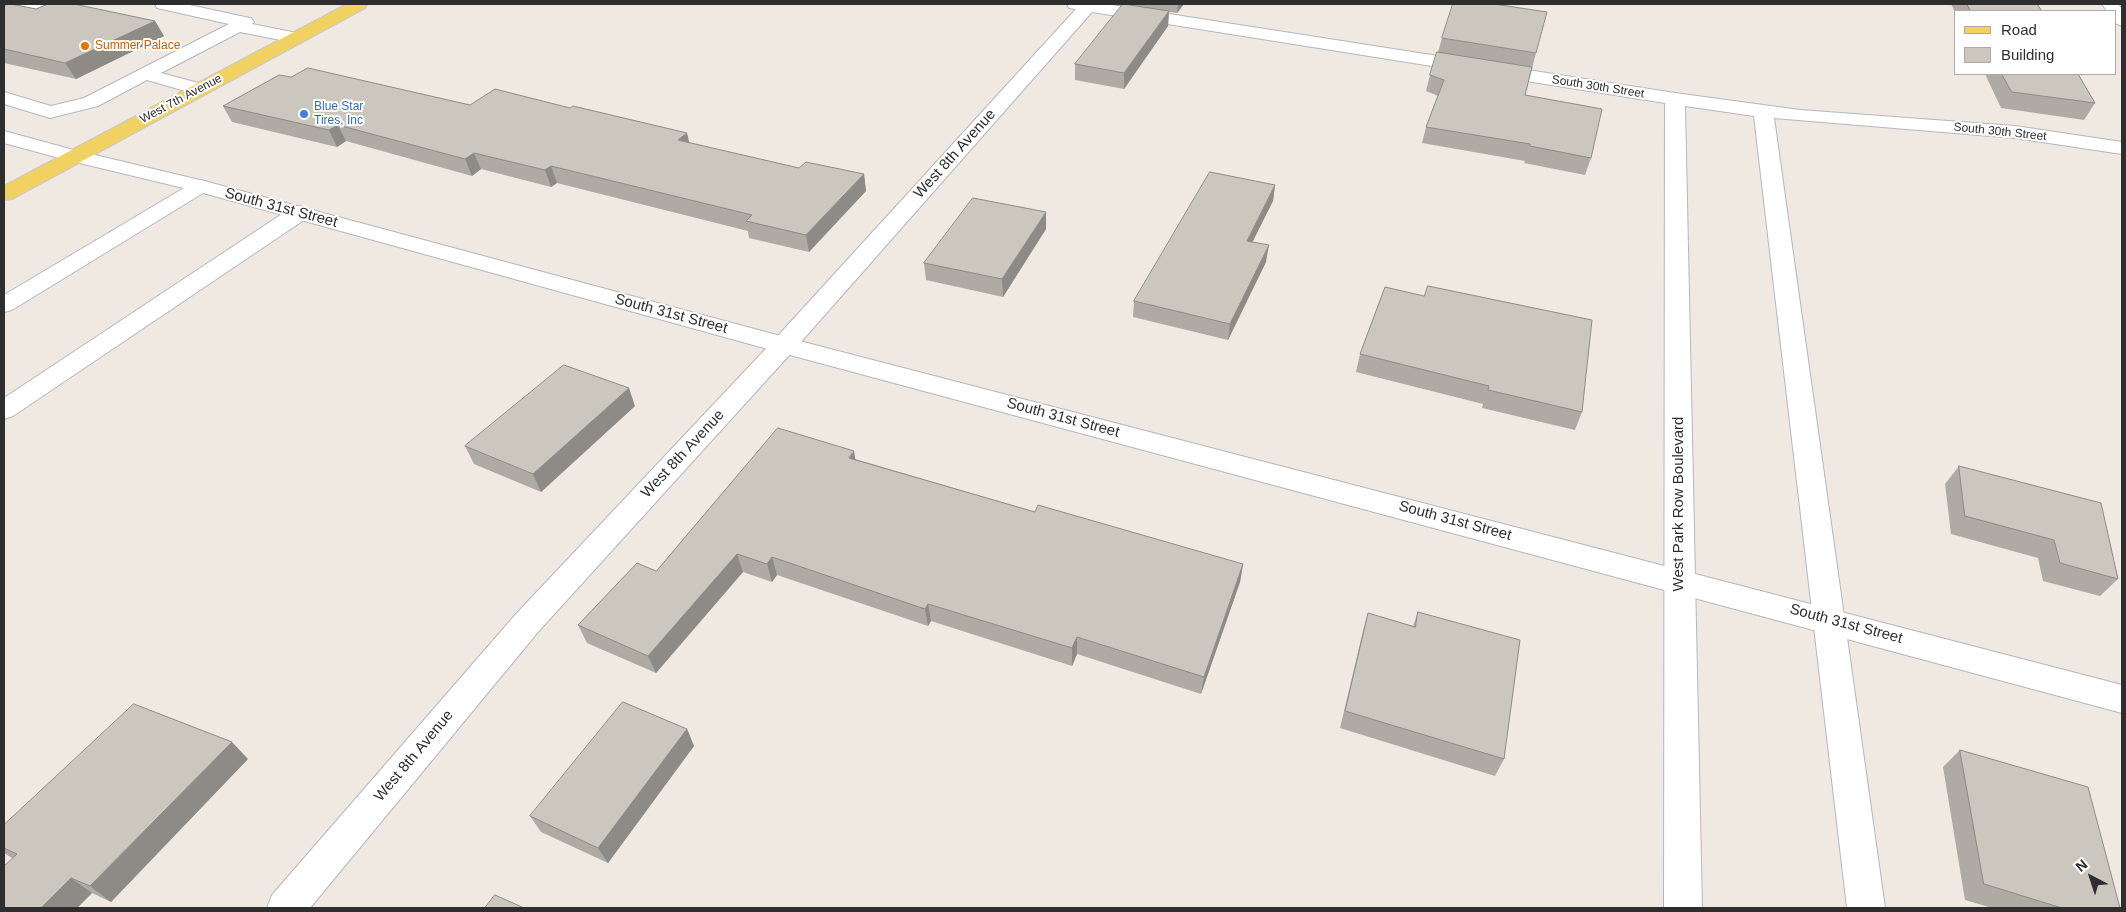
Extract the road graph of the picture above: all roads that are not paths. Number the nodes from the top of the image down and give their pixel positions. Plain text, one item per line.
1 (38, 4) edge
2 (163, 4) edge
3 (360, 4) edge
4 (1082, 5) edge
5 (4, 19) edge
6 (236, 26) junction
7 (296, 38) junction
8 (144, 74) junction
9 (199, 89) junction
10 (4, 98) edge
11 (1675, 99) junction
12 (1763, 111) junction
13 (4, 137) edge
14 (2122, 148) edge
15 (74, 156) junction
16 (201, 186) junction
17 (4, 194) edge
18 (299, 213) junction
19 (4, 306) edge
20 (784, 345) junction
21 (4, 410) edge
22 (1680, 580) junction
23 (1830, 620) junction
24 (2122, 699) edge
25 (286, 908) edge
26 (1683, 908) edge
27 (1866, 908) edge

1 - 5 street
2 - 6 street
3 - 7 main road, West 7th Avenue
4 - 11 street, South 30th Street
4 - 20 street, West 8th Avenue
6 - 7 street
6 - 8 street
7 - 9 main road, West 7th Avenue
8 - 9 street
8 - 10 street
9 - 15 main road, West 7th Avenue
11 - 12 street, South 30th Street
11 - 22 street, West Park Row Boulevard
12 - 14 street, South 30th Street
12 - 23 street
13 - 15 street, South 31st Street
15 - 16 street, South 31st Street
15 - 17 main road, West 7th Avenue
16 - 18 street, South 31st Street
16 - 19 street
18 - 20 street, South 31st Street
18 - 21 street
20 - 22 street, South 31st Street
20 - 25 street, West 8th Avenue
22 - 23 street, South 31st Street
22 - 26 street, West Park Row Boulevard
23 - 24 street, South 31st Street
23 - 27 street

